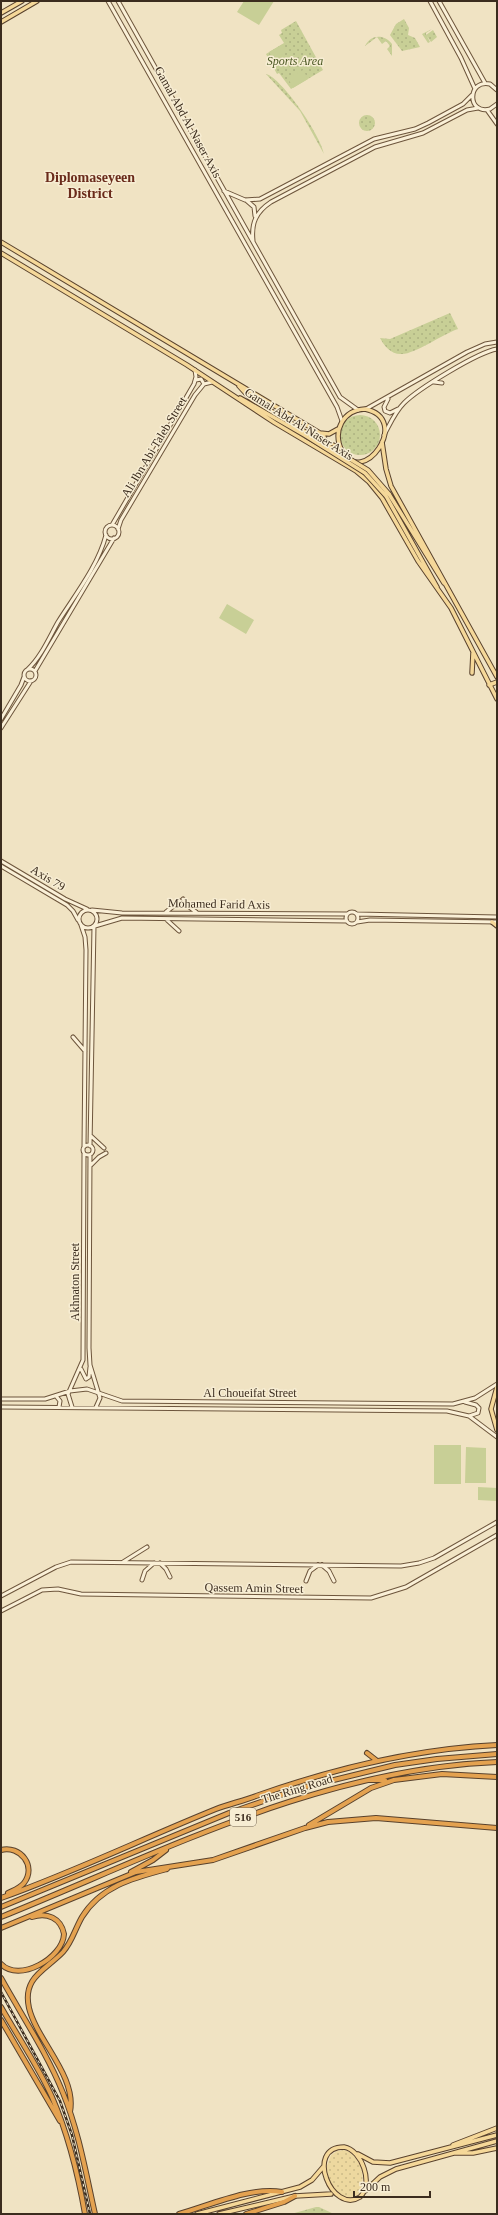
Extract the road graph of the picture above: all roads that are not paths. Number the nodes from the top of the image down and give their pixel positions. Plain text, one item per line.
1 (22, 1) edge
2 (37, 1) edge
3 (108, 1) edge
4 (118, 1) edge
5 (430, 1) edge
6 (439, 1) edge
7 (1, 13) edge
8 (1, 22) edge
9 (485, 83) junction
10 (497, 84) edge
11 (493, 85) junction
12 (475, 89) junction
13 (497, 90) edge
14 (472, 95) junction
15 (497, 106) edge
16 (478, 108) junction
17 (487, 110) junction
18 (497, 124) edge
19 (208, 162) junction
20 (201, 166) junction
21 (285, 187) junction
22 (224, 190) junction
23 (288, 193) junction
24 (245, 200) junction
25 (254, 218) junction
26 (1, 242) edge
27 (253, 242) junction
28 (1, 253) edge
29 (269, 270) junction
30 (262, 274) junction
31 (274, 279) junction
32 (267, 284) junction
33 (497, 342) edge
34 (497, 349) edge
35 (195, 370) junction
36 (196, 380) junction
37 (212, 382) junction
38 (434, 382) junction
39 (442, 383) dead end
40 (204, 384) junction
41 (239, 386) junction
42 (237, 398) junction
43 (388, 399) junction
44 (343, 404) junction
45 (337, 407) junction
46 (400, 408) junction
47 (366, 409) junction
48 (358, 410) junction
49 (342, 421) junction
50 (338, 429) junction
51 (323, 434) junction
52 (384, 435) junction
53 (382, 442) junction
54 (316, 448) junction
55 (340, 448) junction
56 (353, 461) junction
57 (360, 474) junction
58 (116, 517) junction
59 (121, 520) junction
60 (112, 525) junction
61 (118, 529) junction
62 (106, 535) junction
63 (114, 538) junction
64 (448, 588) junction
65 (438, 591) junction
66 (473, 652) junction
67 (28, 669) junction
68 (35, 672) junction
69 (472, 673) dead end
70 (24, 677) junction
71 (497, 677) edge
72 (31, 681) junction
73 (497, 682) edge
74 (489, 685) junction
75 (497, 688) edge
76 (494, 694) junction
77 (497, 699) edge
78 (1, 719) edge
79 (1, 728) edge
80 (1, 861) edge
81 (1, 866) edge
82 (87, 909) junction
83 (92, 910) junction
84 (166, 912) junction
85 (122, 913) junction
86 (197, 913) junction
87 (347, 914) junction
88 (357, 914) junction
89 (497, 917) edge
90 (122, 918) junction
91 (78, 920) junction
92 (168, 920) junction
93 (347, 921) junction
94 (357, 922) junction
95 (492, 922) junction
96 (497, 922) edge
97 (81, 925) junction
98 (94, 926) junction
99 (497, 926) edge
100 (179, 931) dead end
101 (85, 938) junction
102 (94, 938) junction
103 (73, 1037) dead end
104 (85, 1052) junction
105 (90, 1135) junction
106 (90, 1146) junction
107 (84, 1147) junction
108 (104, 1148) dead end
109 (106, 1153) dead end
110 (84, 1154) junction
111 (90, 1155) junction
112 (90, 1166) junction
113 (90, 1365) junction
114 (81, 1369) junction
115 (497, 1385) edge
116 (70, 1391) junction
117 (99, 1393) junction
118 (56, 1396) junction
119 (1, 1399) edge
120 (464, 1402) junction
121 (1, 1407) edge
122 (16, 1407) junction
123 (59, 1407) junction
124 (72, 1407) junction
125 (96, 1407) junction
126 (128, 1408) junction
127 (192, 1408) junction
128 (285, 1409) junction
129 (16, 1412) dead end
130 (128, 1413) dead end
131 (192, 1414) dead end
132 (285, 1415) dead end
133 (469, 1416) junction
134 (497, 1430) edge
135 (497, 1437) edge
136 (497, 1522) edge
137 (497, 1535) edge
138 (146, 1546) dead end
139 (122, 1562) junction
140 (158, 1562) junction
141 (320, 1564) junction
142 (170, 1577) dead end
143 (142, 1580) dead end
144 (306, 1581) dead end
145 (334, 1581) dead end
146 (1, 1596) edge
147 (1, 1611) edge
148 (497, 1745) edge
149 (367, 1753) dead end
150 (497, 1754) edge
151 (376, 1760) junction
152 (497, 1762) edge
153 (497, 1777) edge
154 (366, 1780) junction
155 (394, 1780) junction
156 (305, 1828) junction
157 (497, 1828) edge
158 (167, 1848) junction
159 (1, 1850) edge
160 (175, 1867) junction
161 (124, 1877) junction
162 (1, 1898) edge
163 (1, 1907) edge
164 (1, 1917) edge
165 (14, 1922) junction
166 (1, 1928) edge
167 (1, 1964) edge
168 (1, 1978) edge
169 (1, 2007) edge
170 (1, 2020) edge
171 (70, 2112) junction
172 (63, 2126) junction
173 (497, 2128) edge
174 (497, 2134) edge
175 (497, 2141) edge
176 (449, 2148) junction
177 (497, 2148) edge
178 (355, 2152) junction
179 (451, 2153) junction
180 (324, 2166) junction
181 (282, 2192) junction
182 (363, 2193) junction
183 (331, 2194) junction
184 (295, 2196) junction
185 (85, 2214) edge
186 (95, 2214) edge
187 (179, 2214) edge
188 (197, 2214) edge
189 (219, 2214) edge
190 (246, 2214) edge

1 - 7 main road
2 - 8 main road
3 - 20 main road, Gamal Abd Al Naser Axis
4 - 19 main road, Gamal Abd Al Naser Axis
5 - 12 main road
6 - 9 main road
9 - 11 main road
9 - 12 main road
10 - 11 main road
11 - 13 main road
12 - 14 main road
14 - 16 main road
14 - 21 main road
15 - 17 main road
16 - 17 main road
16 - 23 main road
17 - 18 main road
19 - 20 main road
19 - 22 main road, Gamal Abd Al Naser Axis
20 - 30 main road, Gamal Abd Al Naser Axis
21 - 23 main road
21 - 24 main road
22 - 24 main road
22 - 27 main road, Gamal Abd Al Naser Axis
23 - 25 main road
24 - 25 main road
25 - 27 main road
26 - 41 main road, Gamal Abd Al Naser Axis
27 - 29 main road, Gamal Abd Al Naser Axis
28 - 35 main road, Gamal Abd Al Naser Axis
29 - 30 main road
29 - 31 main road, Gamal Abd Al Naser Axis
30 - 32 main road, Gamal Abd Al Naser Axis
31 - 32 main road
31 - 44 main road, Gamal Abd Al Naser Axis
32 - 45 main road, Gamal Abd Al Naser Axis
33 - 43 main road
34 - 38 main road
35 - 36 main road
35 - 37 main road, Gamal Abd Al Naser Axis
36 - 40 main road
36 - 58 main road, Ali Ibn Abi Taleb Street
37 - 40 main road
37 - 42 main road, Gamal Abd Al Naser Axis
38 - 39 main road
38 - 46 main road
40 - 59 main road, Ali Ibn Abi Taleb Street
41 - 51 main road, Gamal Abd Al Naser Axis
41 - 64 main road, bridge
42 - 54 main road, Gamal Abd Al Naser Axis
42 - 65 main road, bridge
43 - 46 main road
43 - 47 main road
44 - 45 main road
44 - 48 main road
45 - 49 main road, Gamal Abd Al Naser Axis
46 - 52 main road
47 - 48 main road
47 - 52 main road
48 - 49 main road
49 - 50 main road
50 - 51 main road, Gamal Abd Al Naser Axis
50 - 55 main road
51 - 54 main road
52 - 53 main road
53 - 56 main road
53 - 64 main road
54 - 55 main road
54 - 57 main road, Gamal Abd Al Naser Axis
55 - 56 main road
56 - 57 main road
57 - 65 main road, Gamal Abd Al Naser Axis
58 - 59 main road
58 - 60 main road, Ali Ibn Abi Taleb Street
59 - 61 main road, Ali Ibn Abi Taleb Street
60 - 61 main road
60 - 62 main road
61 - 63 main road
62 - 63 main road
62 - 67 main road
63 - 68 main road
64 - 71 main road
65 - 66 main road, Gamal Abd Al Naser Axis
66 - 69 main road
66 - 74 main road, Gamal Abd Al Naser Axis
67 - 68 main road
67 - 70 main road
68 - 72 main road
70 - 72 main road
70 - 78 main road
72 - 79 main road
73 - 74 main road
74 - 76 main road, Gamal Abd Al Naser Axis
75 - 76 main road
76 - 77 main road, Gamal Abd Al Naser Axis
80 - 82 main road, Axis 79
81 - 91 main road, Axis 79
82 - 83 main road
82 - 91 main road
83 - 85 main road, Mohamed Farid Axis
83 - 98 main road
84 - 85 main road, Mohamed Farid Axis
84 - 86 main road, Mohamed Farid Axis
84 - 86 main road
85 - 90 main road
86 - 87 main road, Mohamed Farid Axis
87 - 88 main road
87 - 93 main road
88 - 89 main road
88 - 94 main road
90 - 92 main road, Mohamed Farid Axis
90 - 98 main road, Mohamed Farid Axis
91 - 97 main road
92 - 93 main road, Mohamed Farid Axis
92 - 100 main road
93 - 94 main road
94 - 95 main road
95 - 96 main road
95 - 99 main road
97 - 98 main road
97 - 101 main road
98 - 102 main road
101 - 102 main road
101 - 104 main road
102 - 105 main road
103 - 104 main road
104 - 107 main road
105 - 106 main road
105 - 108 main road
106 - 107 main road
106 - 111 main road, Akhnaton Street
107 - 110 main road, Akhnaton Street
109 - 112 main road
110 - 111 main road
110 - 114 main road, Akhnaton Street
111 - 112 main road, Akhnaton Street
112 - 113 main road, Akhnaton Street
113 - 114 main road
113 - 117 main road, Akhnaton Street
114 - 116 main road, Akhnaton Street
115 - 120 main road, Al Choueifat Street
115 - 134 main road
116 - 117 main road, Al Choueifat Street
116 - 118 main road, Al Choueifat Street
116 - 124 main road
117 - 120 main road, Al Choueifat Street
117 - 125 main road, Akhnaton Street
118 - 119 main road, Al Choueifat Street
118 - 123 main road
120 - 133 main road
121 - 122 main road, Al Choueifat Street
122 - 123 main road, Al Choueifat Street
122 - 129 main road
123 - 124 main road, Al Choueifat Street
124 - 125 main road, Al Choueifat Street
125 - 126 main road, Al Choueifat Street
126 - 127 main road, Al Choueifat Street
126 - 130 main road
127 - 128 main road, Al Choueifat Street
127 - 131 main road
128 - 132 main road
128 - 133 main road, Al Choueifat Street
133 - 135 main road, Al Choueifat Street
136 - 141 main road, Qassem Amin Street
137 - 147 main road, Qassem Amin Street
138 - 139 main road
139 - 140 main road, Qassem Amin Street
139 - 146 main road, Qassem Amin Street
140 - 141 main road, Qassem Amin Street
140 - 142 main road
140 - 143 main road
141 - 144 main road
141 - 145 main road
148 - 151 highway, The Ring Road / 516
149 - 151 highway
150 - 163 highway, The Ring Road / 516
151 - 162 highway, The Ring Road / 516
152 - 154 highway, The Ring Road / 516
153 - 155 highway, 516
154 - 155 highway, 516
154 - 158 highway, The Ring Road / 516
155 - 156 highway, 516
156 - 157 highway, 516
156 - 160 highway, 516
158 - 161 highway
158 - 164 highway, The Ring Road / 516
159 - 162 highway
160 - 161 highway, 516
160 - 171 highway
161 - 165 highway, 516
165 - 166 highway, 516
165 - 167 highway
168 - 171 highway
169 - 172 highway
170 - 172 highway
171 - 186 highway
172 - 185 highway
173 - 176 main road
174 - 176 main road
175 - 179 main road
176 - 178 main road
177 - 179 main road
178 - 180 main road
178 - 182 main road
179 - 182 main road
180 - 181 main road
180 - 183 main road
181 - 187 highway
181 - 188 main road
182 - 183 main road
183 - 184 main road
184 - 189 main road
184 - 190 highway

